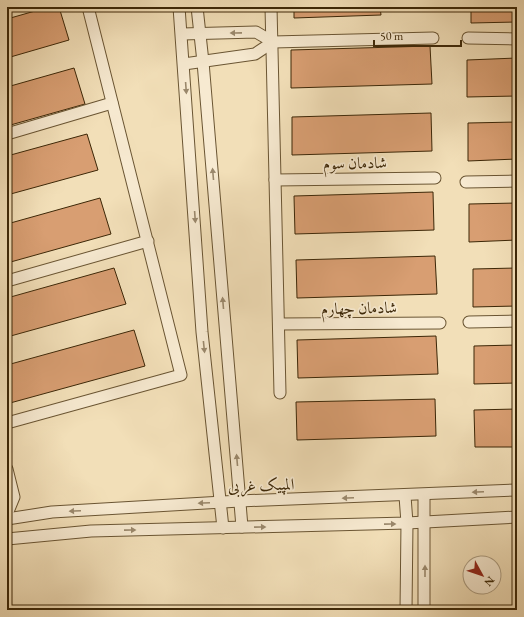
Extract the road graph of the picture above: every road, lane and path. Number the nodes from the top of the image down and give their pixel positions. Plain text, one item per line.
1 (88, 7) edge
2 (179, 7) edge
3 (197, 7) edge
4 (271, 7) edge
5 (199, 33) junction
6 (182, 34) junction
7 (433, 38) dead end
8 (468, 38) dead end
9 (517, 39) edge
10 (273, 42) junction
11 (204, 62) junction
12 (184, 64) junction
13 (112, 102) junction
14 (7, 134) edge
15 (435, 178) dead end
16 (275, 180) junction
17 (517, 181) edge
18 (466, 182) dead end
19 (148, 241) junction
20 (7, 281) edge
21 (517, 321) edge
22 (469, 322) dead end
23 (440, 323) dead end
24 (279, 324) junction
25 (280, 393) dead end
26 (7, 423) edge
27 (7, 469) edge
28 (517, 490) edge
29 (424, 495) junction
30 (405, 496) junction
31 (240, 501) junction
32 (221, 502) junction
33 (7, 514) edge
34 (517, 517) edge
35 (7, 519) edge
36 (425, 522) junction
37 (407, 524) junction
38 (242, 527) junction
39 (224, 528) junction
40 (7, 538) edge
41 (406, 610) edge
42 (424, 610) edge

1 - 13 street
2 - 6 street
3 - 5 street
4 - 10 street
5 - 6 street
10 -> 5 street
5 - 11 street
6 - 12 street
7 - 10 street
8 - 9 street
10 - 11 street
10 - 16 street
11 - 12 street
31 -> 11 street
12 -> 32 street
13 - 14 street
13 - 19 street
15 - 16 street, شادمان سوم
16 - 24 street
17 - 18 street
19 - 20 street
19 - 26 street
21 - 22 street
23 - 24 street, شادمان چهارم
24 - 25 street
27 - 33 street
28 -> 29 street, المپیک غربی
29 - 30 street, المپیک غربی
29 - 36 street
30 -> 31 street, المپیک غربی
30 - 37 street
31 - 32 street, المپیک غربی
31 - 38 street
32 -> 35 street, المپیک غربی
32 - 39 street
34 - 36 street
36 - 37 street
42 -> 36 street
38 -> 37 street
37 - 41 street
38 - 39 street
40 -> 39 street

